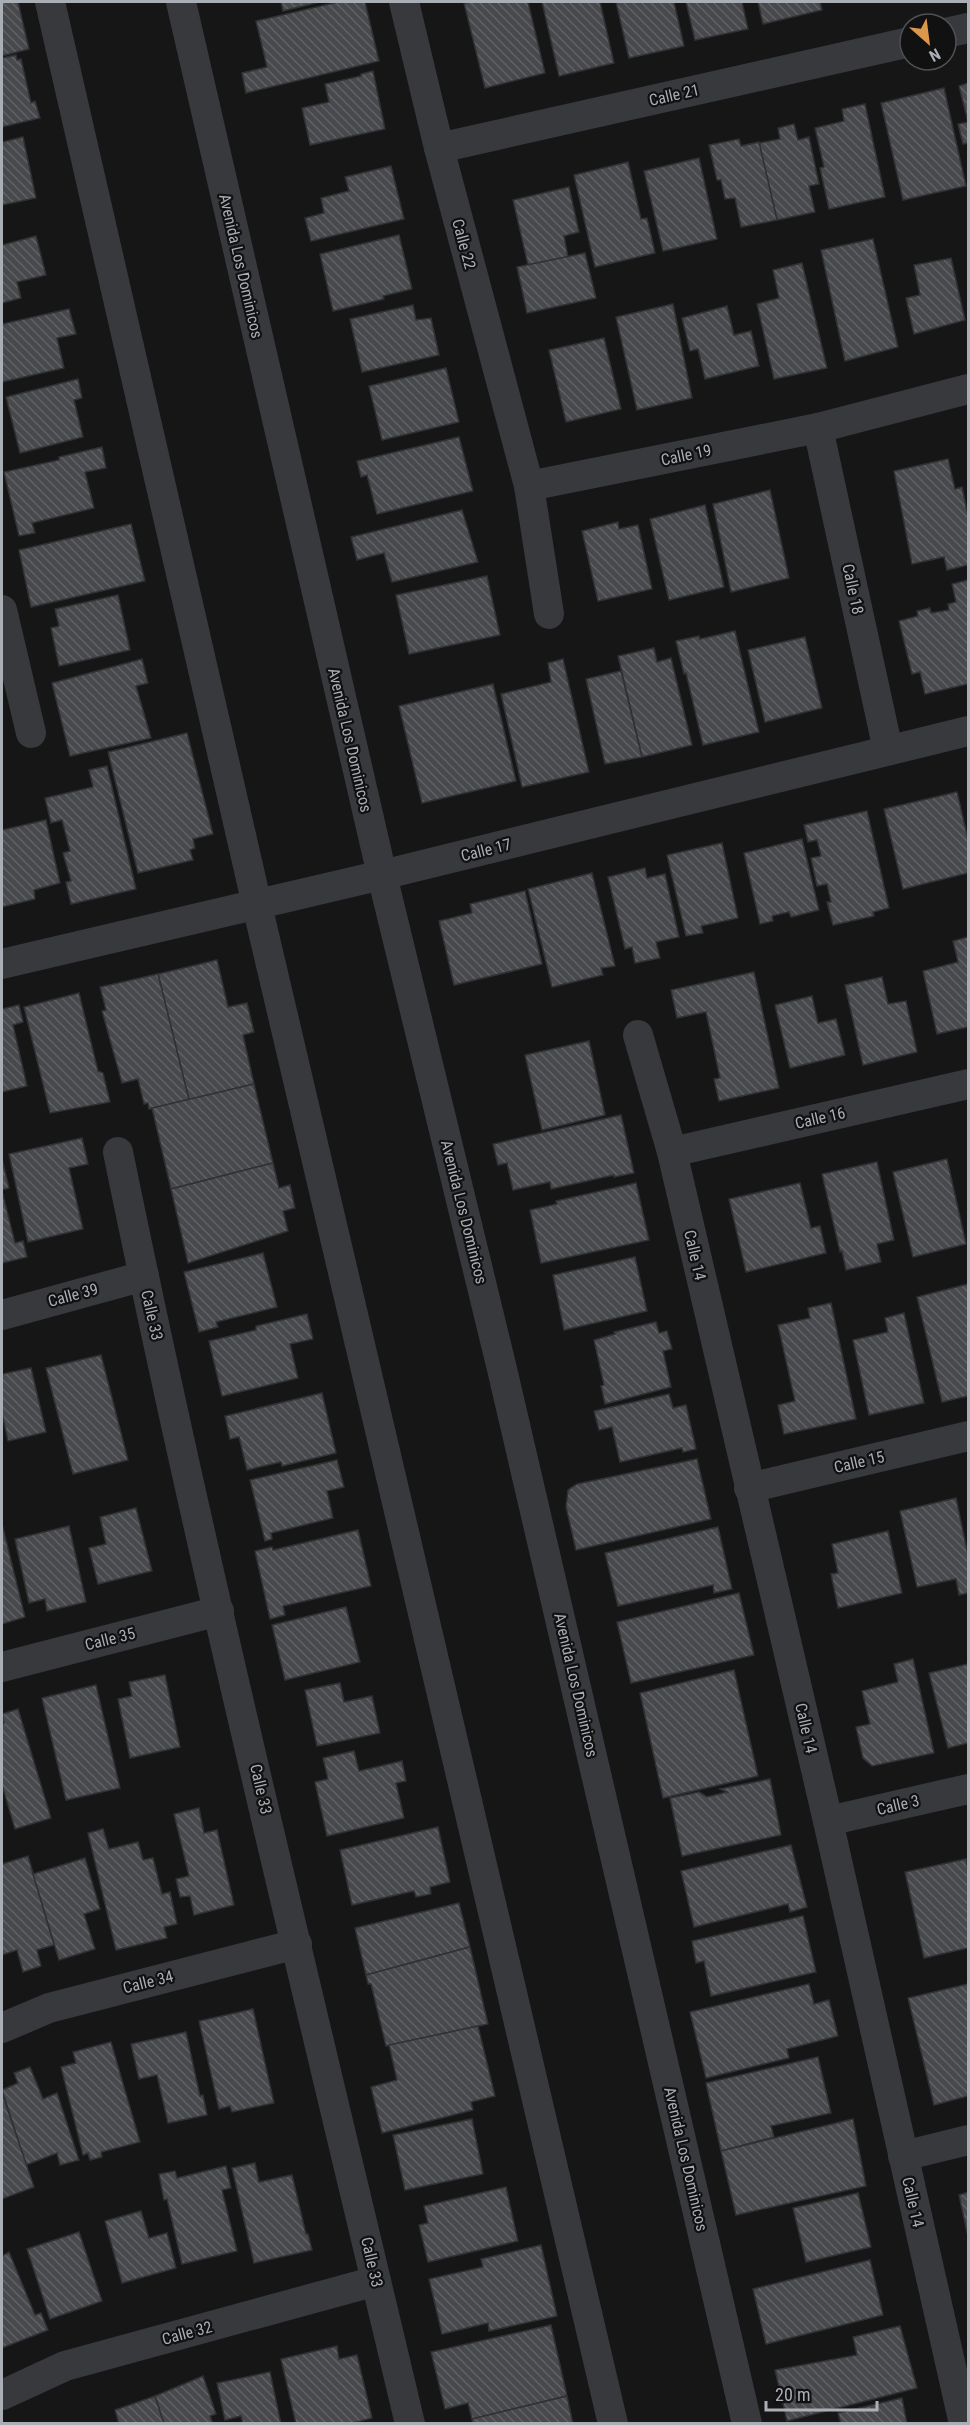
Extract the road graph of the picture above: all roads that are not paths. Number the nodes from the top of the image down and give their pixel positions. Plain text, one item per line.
1 (50, 2) edge
2 (180, 2) edge
3 (404, 2) edge
4 (898, 45) edge
5 (438, 148) junction
6 (969, 389) edge
7 (818, 428) junction
8 (529, 486) junction
9 (2, 611) edge
10 (549, 614) dead end
11 (969, 731) edge
12 (31, 733) dead end
13 (888, 750) junction
14 (382, 875) junction
15 (257, 905) junction
16 (2, 964) edge
17 (638, 1035) dead end
18 (969, 1084) edge
19 (118, 1152) dead end
20 (672, 1152) junction
21 (144, 1276) junction
22 (2, 1315) edge
23 (969, 1436) edge
24 (750, 1488) junction
25 (219, 1611) junction
26 (2, 1667) edge
27 (969, 1789) edge
28 (828, 1821) junction
29 (297, 1944) junction
30 (2, 2028) edge
31 (969, 2140) edge
32 (903, 2156) junction
33 (376, 2281) junction
34 (2, 2395) edge
35 (410, 2424) edge
36 (613, 2424) edge
37 (747, 2424) edge
38 (964, 2424) edge

1 - 15 street
2 - 14 street, Avenida Los Dominicos
3 - 5 street, Calle 22
4 - 5 street, Calle 21
5 - 8 street, Calle 22
6 - 7 street, Calle 19
7 - 8 street, Calle 19
7 - 13 street, Calle 18
8 - 10 street
9 - 12 street
11 - 13 street, Calle 17
13 - 14 street, Calle 17
14 - 15 street, Calle 17
14 - 37 street, Avenida Los Dominicos
15 - 16 street, Calle 17
15 - 36 street
17 - 20 street, Calle 14
18 - 20 street, Calle 16
19 - 21 street, Calle 33
20 - 24 street, Calle 14
21 - 22 street, Calle 39
21 - 25 street, Calle 33
23 - 24 street, Calle 15
24 - 28 street, Calle 14
25 - 26 street, Calle 35
25 - 29 street, Calle 33
27 - 28 street, Calle 3
28 - 32 street, Calle 14
29 - 30 street, Calle 34
29 - 33 street, Calle 33
31 - 32 street
32 - 38 street, Calle 14
33 - 34 street, Calle 32
33 - 35 street, Calle 33

